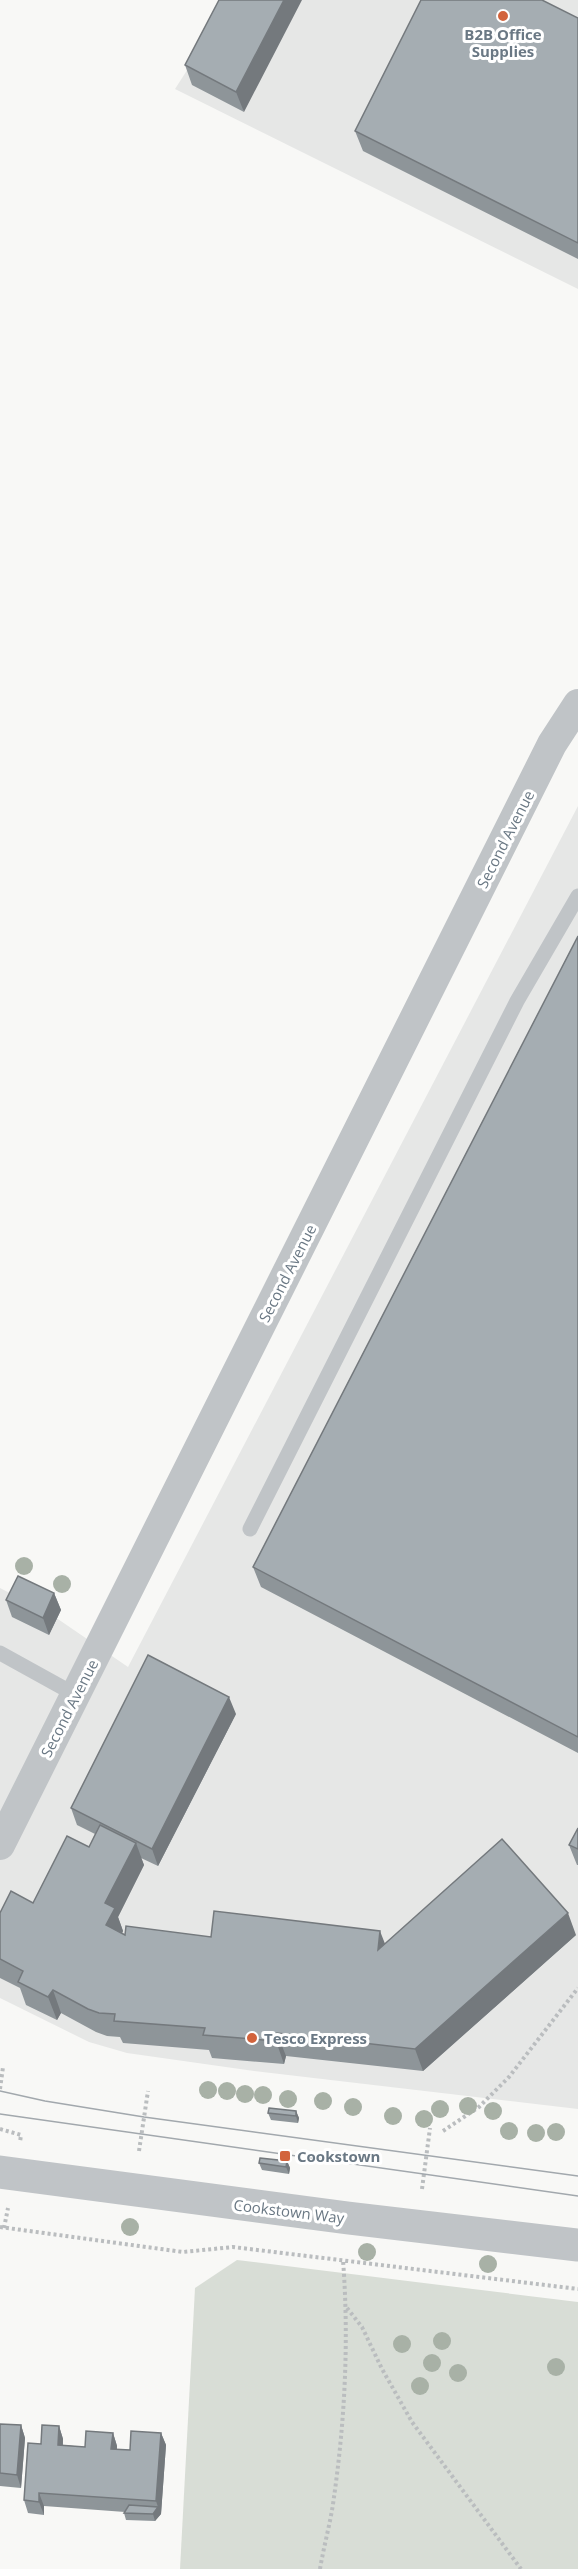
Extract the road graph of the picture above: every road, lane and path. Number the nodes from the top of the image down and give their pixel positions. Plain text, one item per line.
1 (578, 704) edge
2 (578, 896) edge
3 (250, 1529) dead end
4 (0, 1653) edge
5 (76, 1695) junction
6 (0, 1845) edge
7 (578, 1988) edge
8 (3, 2067) dead end
9 (0, 2089) edge
10 (148, 2091) dead end
11 (430, 2128) dead end
12 (443, 2131) dead end
13 (139, 2151) dead end
14 (0, 2172) edge
15 (422, 2189) dead end
16 (0, 2227) edge
17 (578, 2244) edge
18 (343, 2260) junction
19 (578, 2289) edge
20 (347, 2308) junction
21 (320, 2569) edge
22 (521, 2569) edge

1 - 5 street, Second Avenue
2 - 3 lane
4 - 5 lane
5 - 6 street, Second Avenue
7 - 12 path
8 - 9 path
10 - 13 path
11 - 15 path
14 - 17 street, Cookstown Way
16 - 18 path
18 - 19 path
18 - 20 path
20 - 21 path
20 - 22 path

